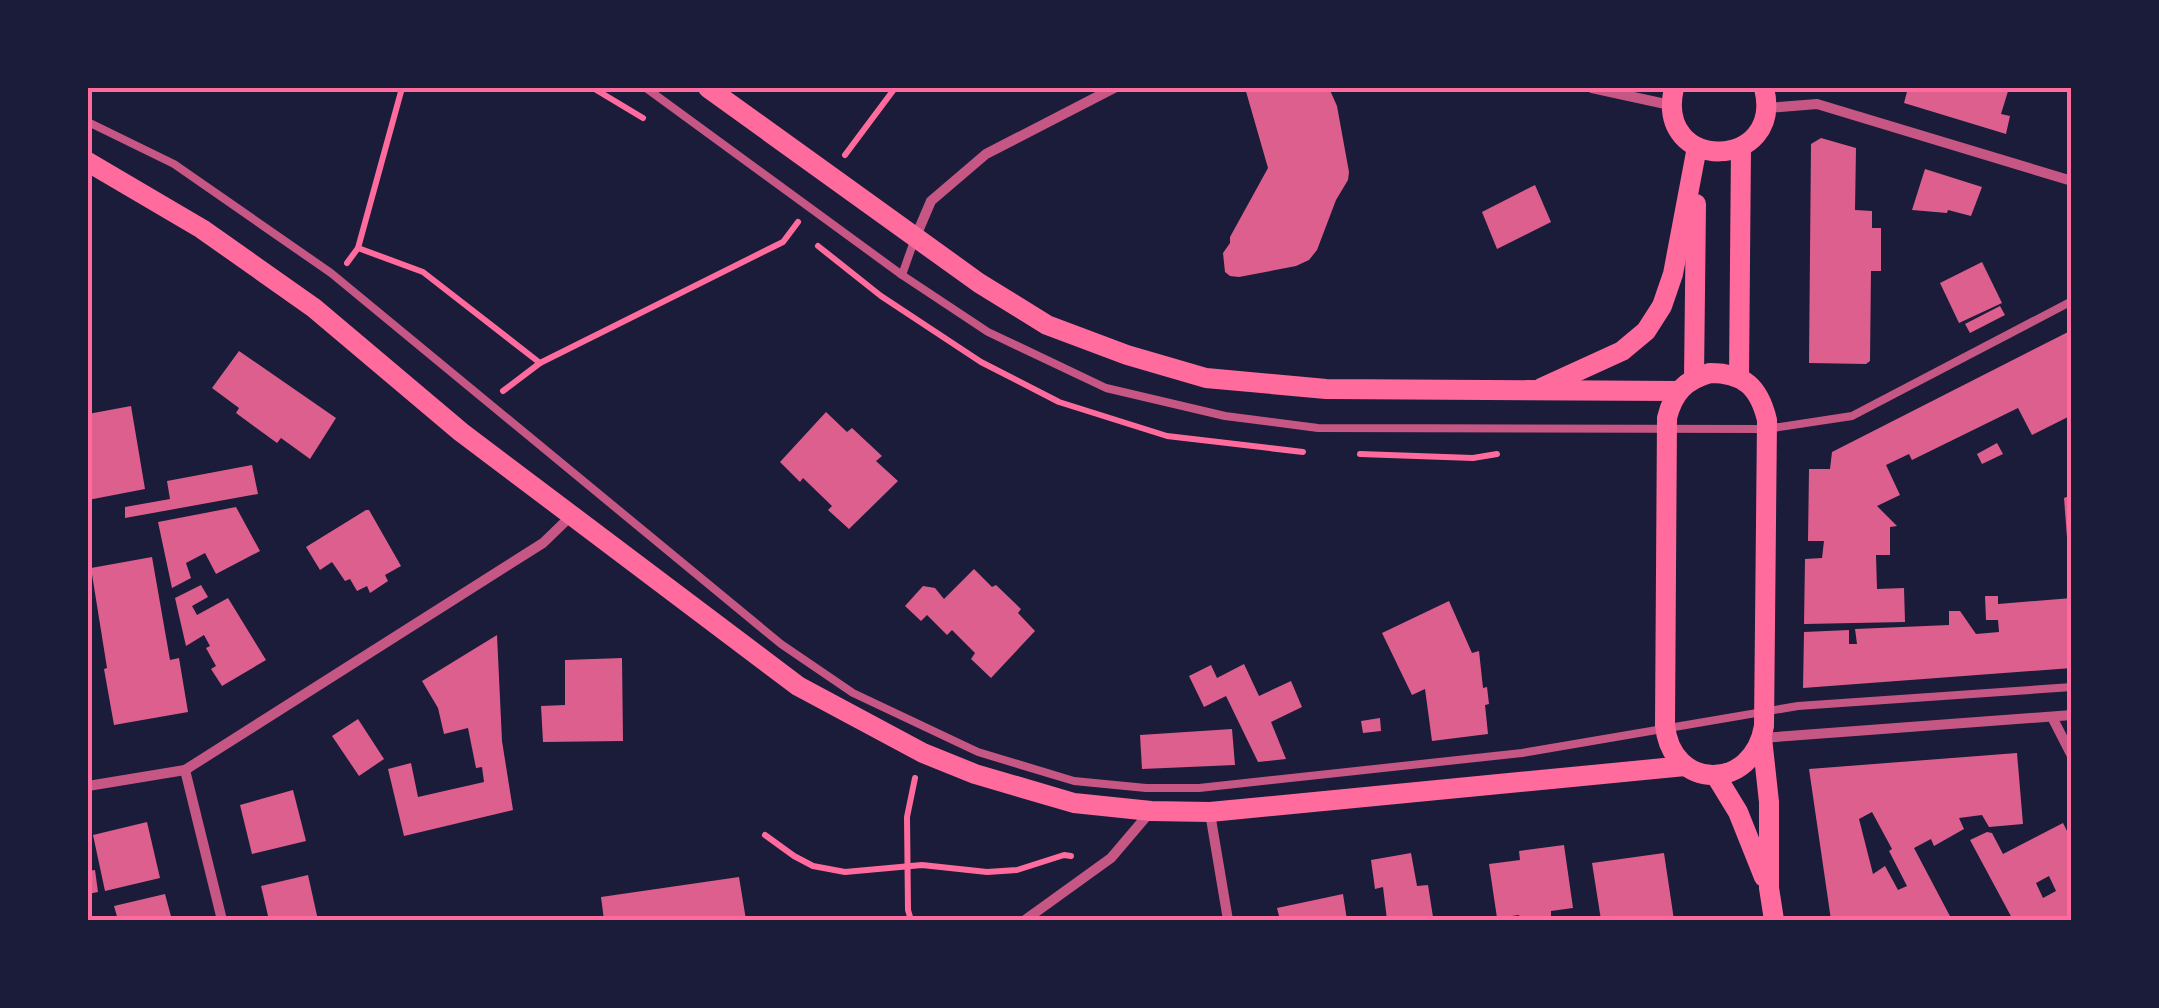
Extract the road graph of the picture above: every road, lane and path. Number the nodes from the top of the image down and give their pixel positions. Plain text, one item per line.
1 (402, 88) edge
2 (646, 88) edge
3 (708, 88) edge
4 (895, 88) edge
5 (1114, 88) edge
6 (1592, 88) edge
7 (1672, 96) edge
8 (1765, 98) edge
9 (88, 122) edge
10 (1697, 147) junction
11 (1741, 147) junction
12 (88, 162) edge
13 (832, 177) junction
14 (2072, 180) edge
15 (810, 208) junction
16 (915, 237) junction
17 (358, 248) junction
18 (902, 274) junction
19 (336, 277) junction
20 (2072, 300) edge
21 (540, 363) junction
22 (1738, 378) junction
23 (1686, 384) junction
24 (1534, 391) junction
25 (487, 403) junction
26 (1668, 428) junction
27 (1766, 429) junction
28 (572, 516) junction
29 (2072, 687) edge
30 (1764, 712) junction
31 (2072, 715) edge
32 (2052, 717) junction
33 (1665, 729) junction
34 (1762, 738) junction
35 (923, 753) junction
36 (2072, 756) edge
37 (1685, 766) junction
38 (185, 770) junction
39 (1716, 776) junction
40 (88, 786) edge
41 (1151, 811) junction
42 (1210, 812) junction
43 (765, 835) dead end
44 (1111, 858) junction
45 (907, 866) junction
46 (1769, 888) junction
47 (222, 920) edge
48 (911, 920) edge
49 (1025, 920) edge
50 (1228, 920) edge
51 (1774, 920) edge

1 - 17 path
2 - 15 lane
3 - 13 main road
4 - 13 path
5 - 16 street
6 - 7 street
7 - 10 main road
8 - 11 main road
8 - 14 street
9 - 19 lane
10 - 11 main road
10 - 23 main road
10 - 24 main road
11 - 22 main road
12 - 28 main road
13 - 16 main road
15 - 18 lane
15 - 21 path
16 - 18 lane
16 - 24 main road
17 - 19 path
17 - 21 path
18 - 26 lane
19 - 25 lane
20 - 27 lane
21 - 25 path
22 - 23 main road
22 - 27 main road
23 - 24 main road
23 - 26 main road
25 - 33 lane
26 - 27 lane
26 - 33 main road
27 - 30 main road
28 - 35 main road
28 - 38 street
29 - 30 lane
30 - 33 lane
30 - 34 main road
31 - 32 street
32 - 34 street
32 - 36 street
33 - 37 main road
34 - 39 main road
34 - 46 main road
35 - 41 main road
35 - 45 path
37 - 39 main road
37 - 42 main road
38 - 40 street
38 - 47 street
39 - 46 main road
41 - 42 main road
41 - 44 street
42 - 50 street
43 - 45 path
44 - 45 path
44 - 49 street
45 - 48 path
46 - 51 main road

